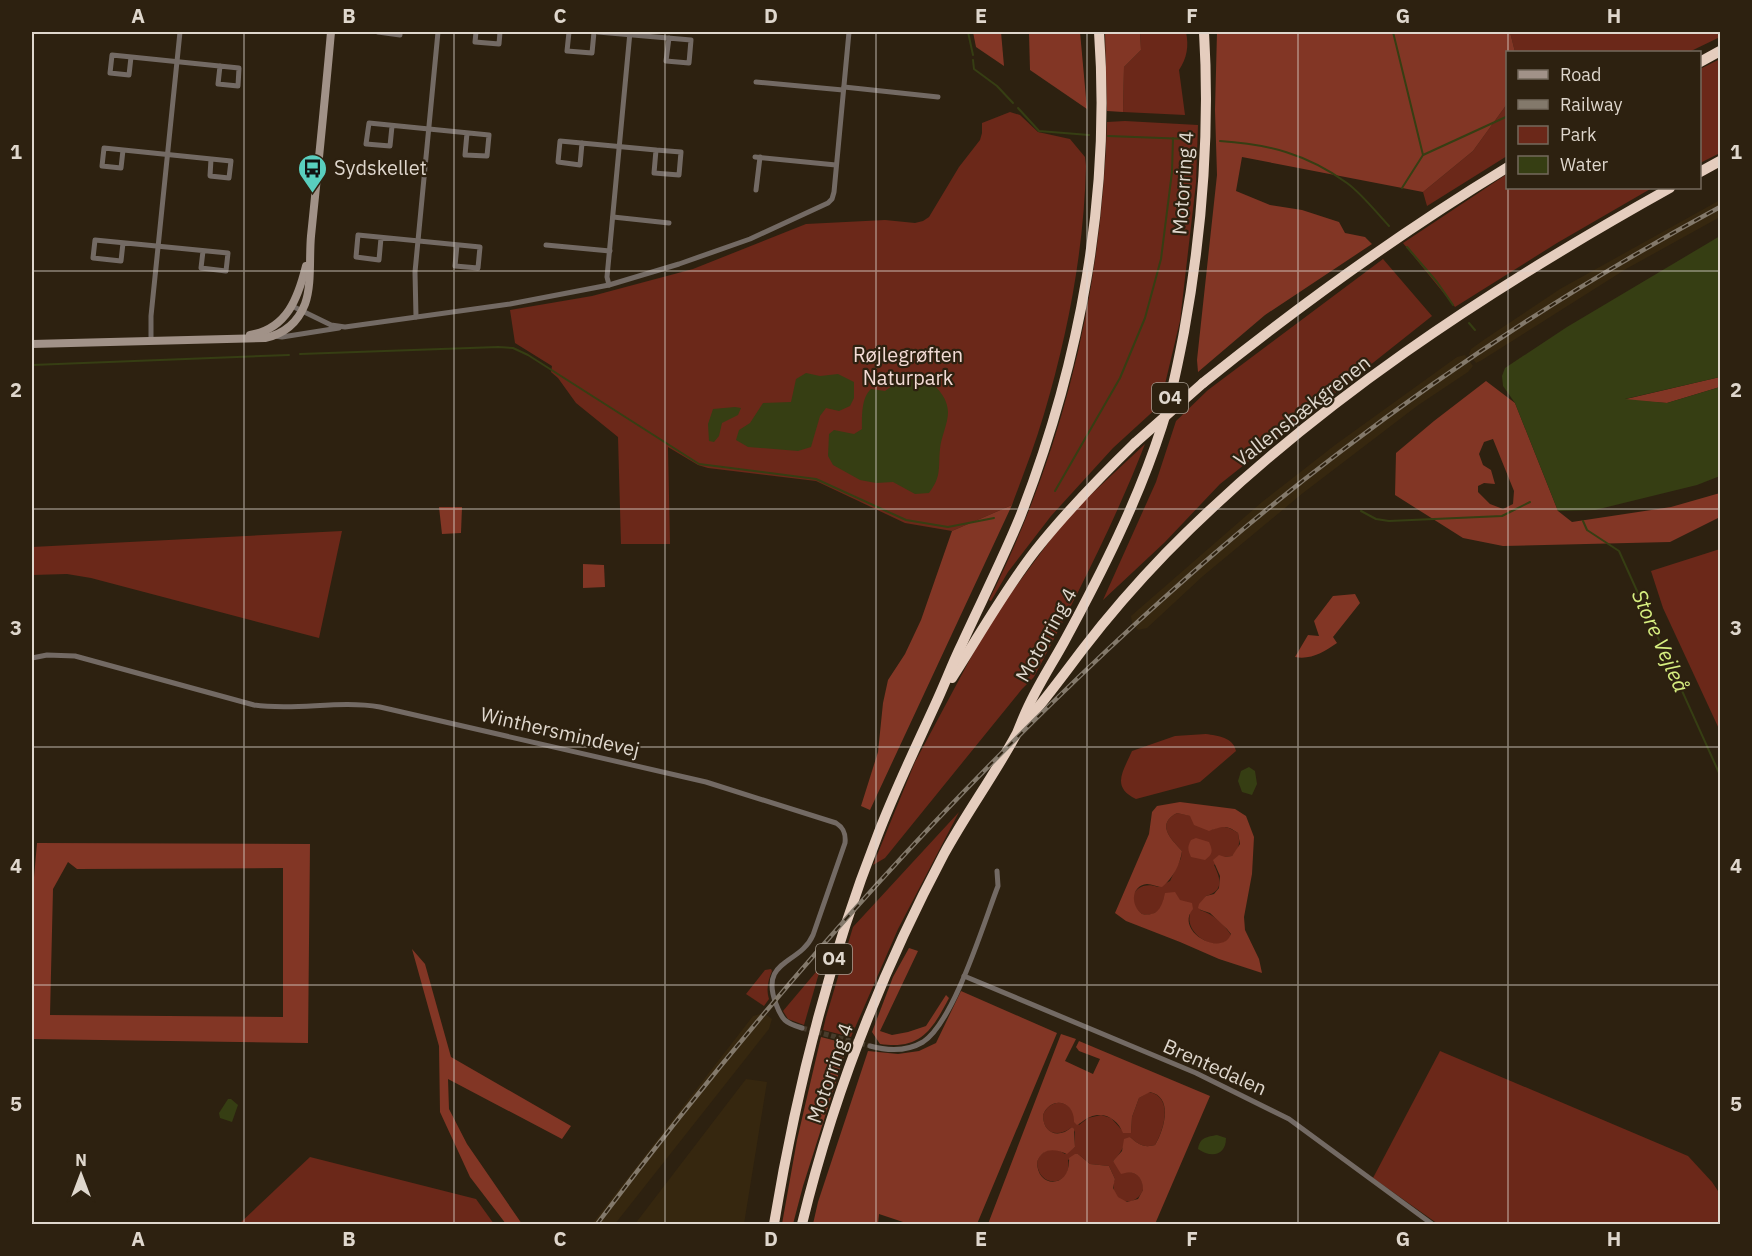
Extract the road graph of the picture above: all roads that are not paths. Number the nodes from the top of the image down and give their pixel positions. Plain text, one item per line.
1 (180, 32) edge
2 (331, 32) edge
3 (378, 32) edge
4 (400, 32) edge
5 (438, 32) edge
6 (476, 32) edge
7 (500, 32) edge
8 (569, 32) edge
9 (596, 32) edge
10 (849, 32) edge
11 (1100, 32) edge
12 (1204, 32) edge
13 (630, 33) edge
14 (669, 38) junction
15 (1720, 51) edge
16 (131, 57) junction
17 (1701, 61) edge
18 (177, 62) junction
19 (220, 66) junction
20 (756, 82) dead end
21 (844, 89) junction
22 (938, 97) dead end
23 (393, 126) junction
24 (429, 130) junction
25 (467, 133) junction
26 (582, 143) junction
27 (620, 146) junction
28 (123, 150) junction
29 (656, 150) junction
30 (167, 154) junction
31 (212, 159) junction
32 (1720, 161) edge
33 (836, 165) junction
34 (1506, 168) edge
35 (1701, 171) edge
36 (1668, 189) edge
37 (756, 190) dead end
38 (613, 217) junction
39 (669, 223) dead end
40 (381, 238) junction
41 (418, 241) junction
42 (123, 243) junction
43 (457, 245) junction
44 (546, 245) dead end
45 (158, 246) junction
46 (203, 251) junction
47 (610, 252) junction
48 (310, 253) junction
49 (609, 285) junction
50 (292, 306) junction
51 (302, 311) junction
52 (416, 317) junction
53 (345, 327) junction
54 (273, 336) junction
55 (236, 338) junction
56 (151, 340) junction
57 (32, 344) edge
58 (32, 658) edge
59 (934, 707) junction
60 (1017, 733) junction
61 (997, 871) dead end
62 (964, 976) junction
63 (802, 1028) tunnel mouth
64 (870, 1046) tunnel mouth
65 (774, 1224) edge
66 (802, 1224) edge
67 (1431, 1224) edge

1 - 18 street
2 - 48 street
3 - 4 street
5 - 24 street
6 - 7 street
8 - 9 street
9 - 13 street
10 - 21 street
11 - 59 highway, Motorring 4 / O4
12 - 60 highway, Motorring 4 / O4
13 - 14 street
13 - 27 street
14 - 14 street
15 - 17 highway
16 - 16 street
16 - 18 street
18 - 19 street
18 - 30 street
19 - 19 street
20 - 21 street
21 - 22 street
21 - 33 street
23 - 23 street
23 - 24 street
24 - 25 street
24 - 41 street
25 - 25 street
26 - 26 street
26 - 27 street
27 - 29 street
27 - 38 street
28 - 28 street
28 - 30 street
29 - 29 street
30 - 31 street
30 - 45 street
31 - 31 street
32 - 35 highway
33 - 37 street
33 - 49 street
34 - 59 highway, bridge
36 - 60 highway, Vallensbækgrenen
38 - 39 street
38 - 47 street
40 - 40 street
40 - 41 street
41 - 43 street
41 - 52 street
42 - 42 street
42 - 45 street
43 - 43 street
44 - 47 street
45 - 46 street
45 - 56 street
46 - 46 street
47 - 49 street
48 - 50 street
48 - 51 street
49 - 52 street
50 - 51 street
50 - 55 street
51 - 53 street
51 - 54 street
52 - 53 street
53 - 54 street
54 - 55 street
55 - 56 street
56 - 57 street
58 - 63 street, Winthersmindevej
59 - 65 highway, Motorring 4 / O4
60 - 66 highway, Motorring 4 / O4
61 - 62 street
62 - 64 street
62 - 67 street, Brentedalen

